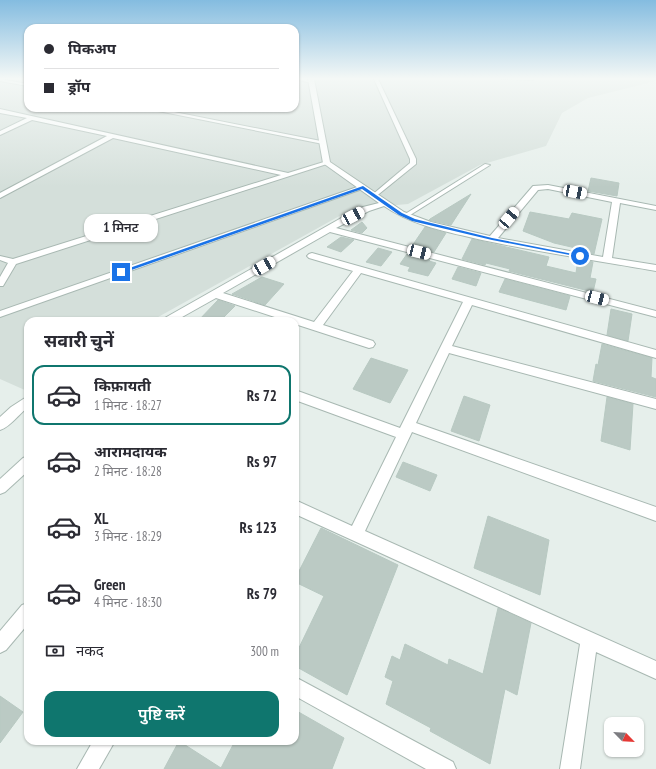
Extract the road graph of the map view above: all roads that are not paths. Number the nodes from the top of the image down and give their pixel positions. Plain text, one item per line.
1 (18, 115) edge
2 (190, 115) edge
3 (318, 115) edge
4 (393, 115) edge
5 (32, 118) junction
6 (0, 133) edge
7 (112, 136) junction
8 (323, 142) junction
9 (327, 163) junction
10 (487, 165) dead end
11 (288, 175) junction
12 (363, 187) junction
13 (0, 196) edge
14 (374, 196) junction
15 (616, 201) junction
16 (386, 203) junction
17 (656, 208) edge
18 (405, 216) junction
19 (330, 229) junction
20 (492, 239) junction
21 (312, 256) dead end
22 (0, 258) edge
23 (607, 260) junction
24 (13, 262) junction
25 (656, 268) edge
26 (358, 270) junction
27 (0, 284) edge
28 (215, 294) junction
29 (468, 302) junction
30 (0, 314) edge
31 (656, 314) edge
32 (174, 317) edge
33 (285, 317) edge
34 (299, 321) edge
35 (316, 327) junction
36 (369, 344) dead end
37 (446, 348) junction
38 (656, 354) edge
39 (299, 396) edge
40 (24, 404) edge
41 (656, 404) edge
42 (0, 425) edge
43 (406, 430) junction
44 (24, 466) edge
45 (0, 488) edge
46 (299, 509) edge
47 (656, 514) edge
48 (356, 534) junction
49 (24, 616) edge
50 (589, 640) junction
51 (0, 644) edge
52 (656, 670) edge
53 (299, 688) edge
54 (102, 745) edge
55 (87, 769) edge
56 (446, 769) edge
57 (570, 769) edge

1 - 5 lane
2 - 8 lane
3 - 8 street
4 - 14 lane
5 - 6 lane
5 - 7 lane
7 - 11 lane
7 - 13 lane
8 - 9 street
9 - 11 lane
9 - 12 street
10 - 18 lane
11 - 24 lane
12 - 14 street
12 - 30 lane
14 - 16 street
15 - 17 street
15 - 20 street
15 - 23 street
16 - 18 street
16 - 19 street
18 - 20 street
19 - 28 street
19 - 31 street
20 - 23 street
21 - 26 street
22 - 24 lane
23 - 25 street
24 - 27 lane
26 - 29 street
26 - 35 street
28 - 32 street
28 - 33 street
29 - 37 street
29 - 38 street
34 - 35 street
35 - 36 street
37 - 41 street
37 - 43 street
39 - 43 street
40 - 42 street
43 - 47 street
43 - 48 street
44 - 45 street
46 - 48 street
48 - 50 street
49 - 51 street
50 - 52 street
50 - 57 street
53 - 56 street
54 - 55 street

